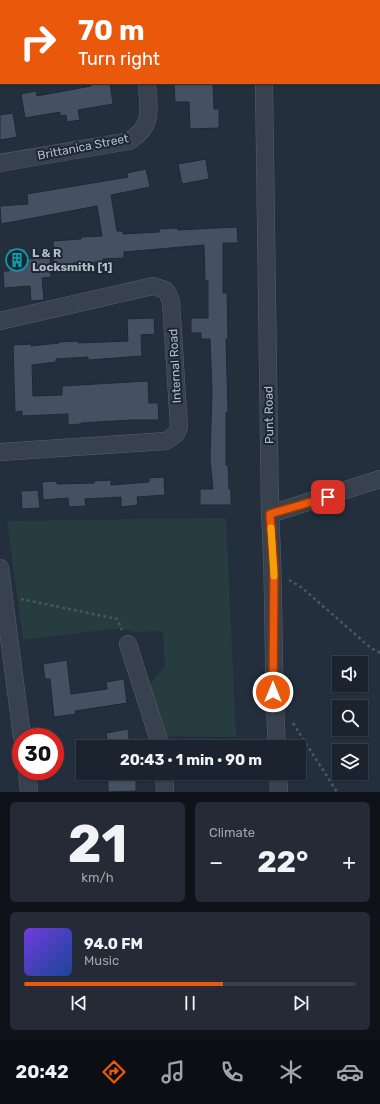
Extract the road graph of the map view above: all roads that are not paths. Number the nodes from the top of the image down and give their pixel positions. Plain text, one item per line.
1 (147, 84) edge
2 (264, 84) edge
3 (0, 163) edge
4 (0, 321) edge
5 (0, 452) edge
6 (380, 479) edge
7 (270, 514) junction
8 (0, 568) edge
9 (128, 644) road end
10 (21, 728) edge
11 (159, 740) edge
12 (276, 740) edge
13 (28, 780) edge
14 (164, 780) edge
15 (278, 780) edge
16 (29, 792) edge
17 (165, 792) edge
18 (279, 792) edge

1 - 3 street, Brittanica Street
2 - 7 street, Punt Road
4 - 5 street, Internal Road
6 - 7 street
7 - 12 street, Punt Road
8 - 10 street
9 - 11 street
13 - 16 street
14 - 17 street
15 - 18 street

